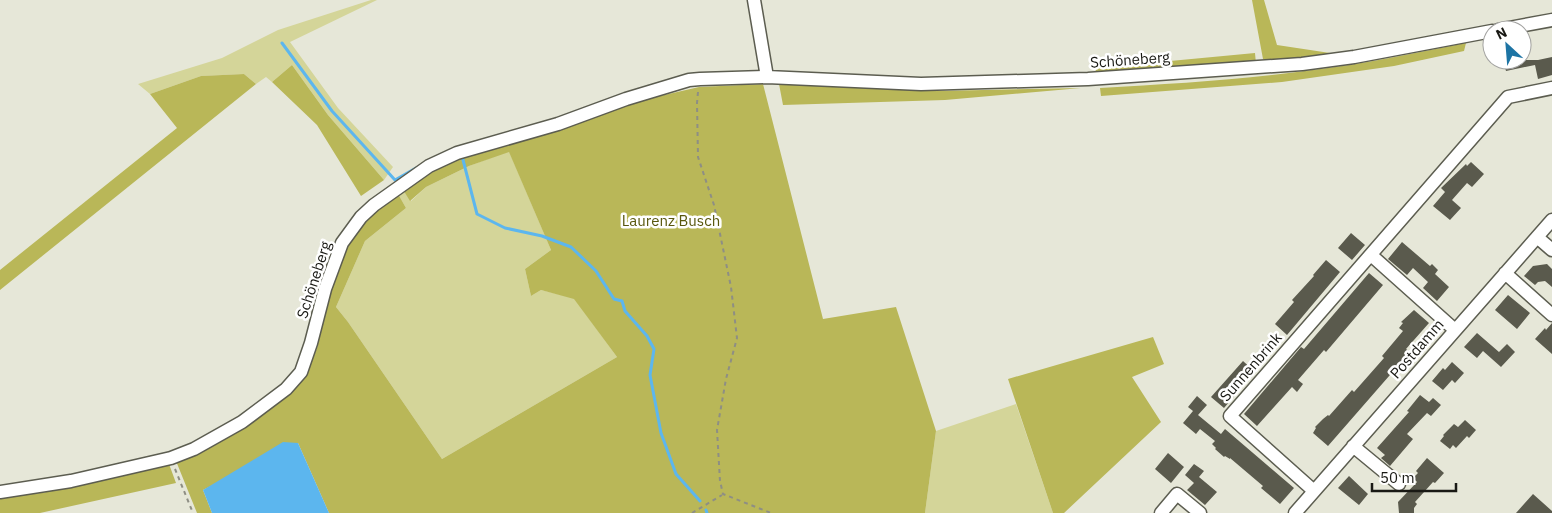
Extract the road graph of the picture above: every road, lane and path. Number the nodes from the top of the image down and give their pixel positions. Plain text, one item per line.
1 (754, 0) edge
2 (1552, 20) edge
3 (1532, 24) edge
4 (1482, 33) edge
5 (767, 77) junction
6 (700, 79) junction
7 (1552, 88) edge
8 (1552, 220) edge
9 (1537, 237) junction
10 (1552, 250) edge
11 (1371, 255) junction
12 (1505, 273) junction
13 (1552, 315) edge
14 (1456, 330) junction
15 (1353, 446) junction
16 (170, 458) junction
17 (1399, 484) dead end
18 (1314, 491) junction
19 (0, 492) edge
20 (723, 494) junction
21 (193, 513) edge
22 (692, 513) edge
23 (771, 513) edge
24 (1161, 513) edge
25 (1200, 513) edge
26 (1295, 513) edge

1 - 5 street
2 - 3 street
4 - 5 street, Schöneberg
5 - 6 street, Schöneberg
6 - 16 street, Schöneberg
6 - 20 path
7 - 11 street, Sunnenbrink
8 - 9 street, Postdamm
9 - 10 street
9 - 12 street, Postdamm
11 - 14 street
11 - 18 street, Sunnenbrink
12 - 13 street
12 - 14 street, Postdamm
14 - 15 street, Postdamm
15 - 17 street
15 - 18 street, Postdamm
16 - 19 street, Schöneberg
16 - 21 path
18 - 26 street, Postdamm
20 - 22 path
20 - 23 path
24 - 25 street

